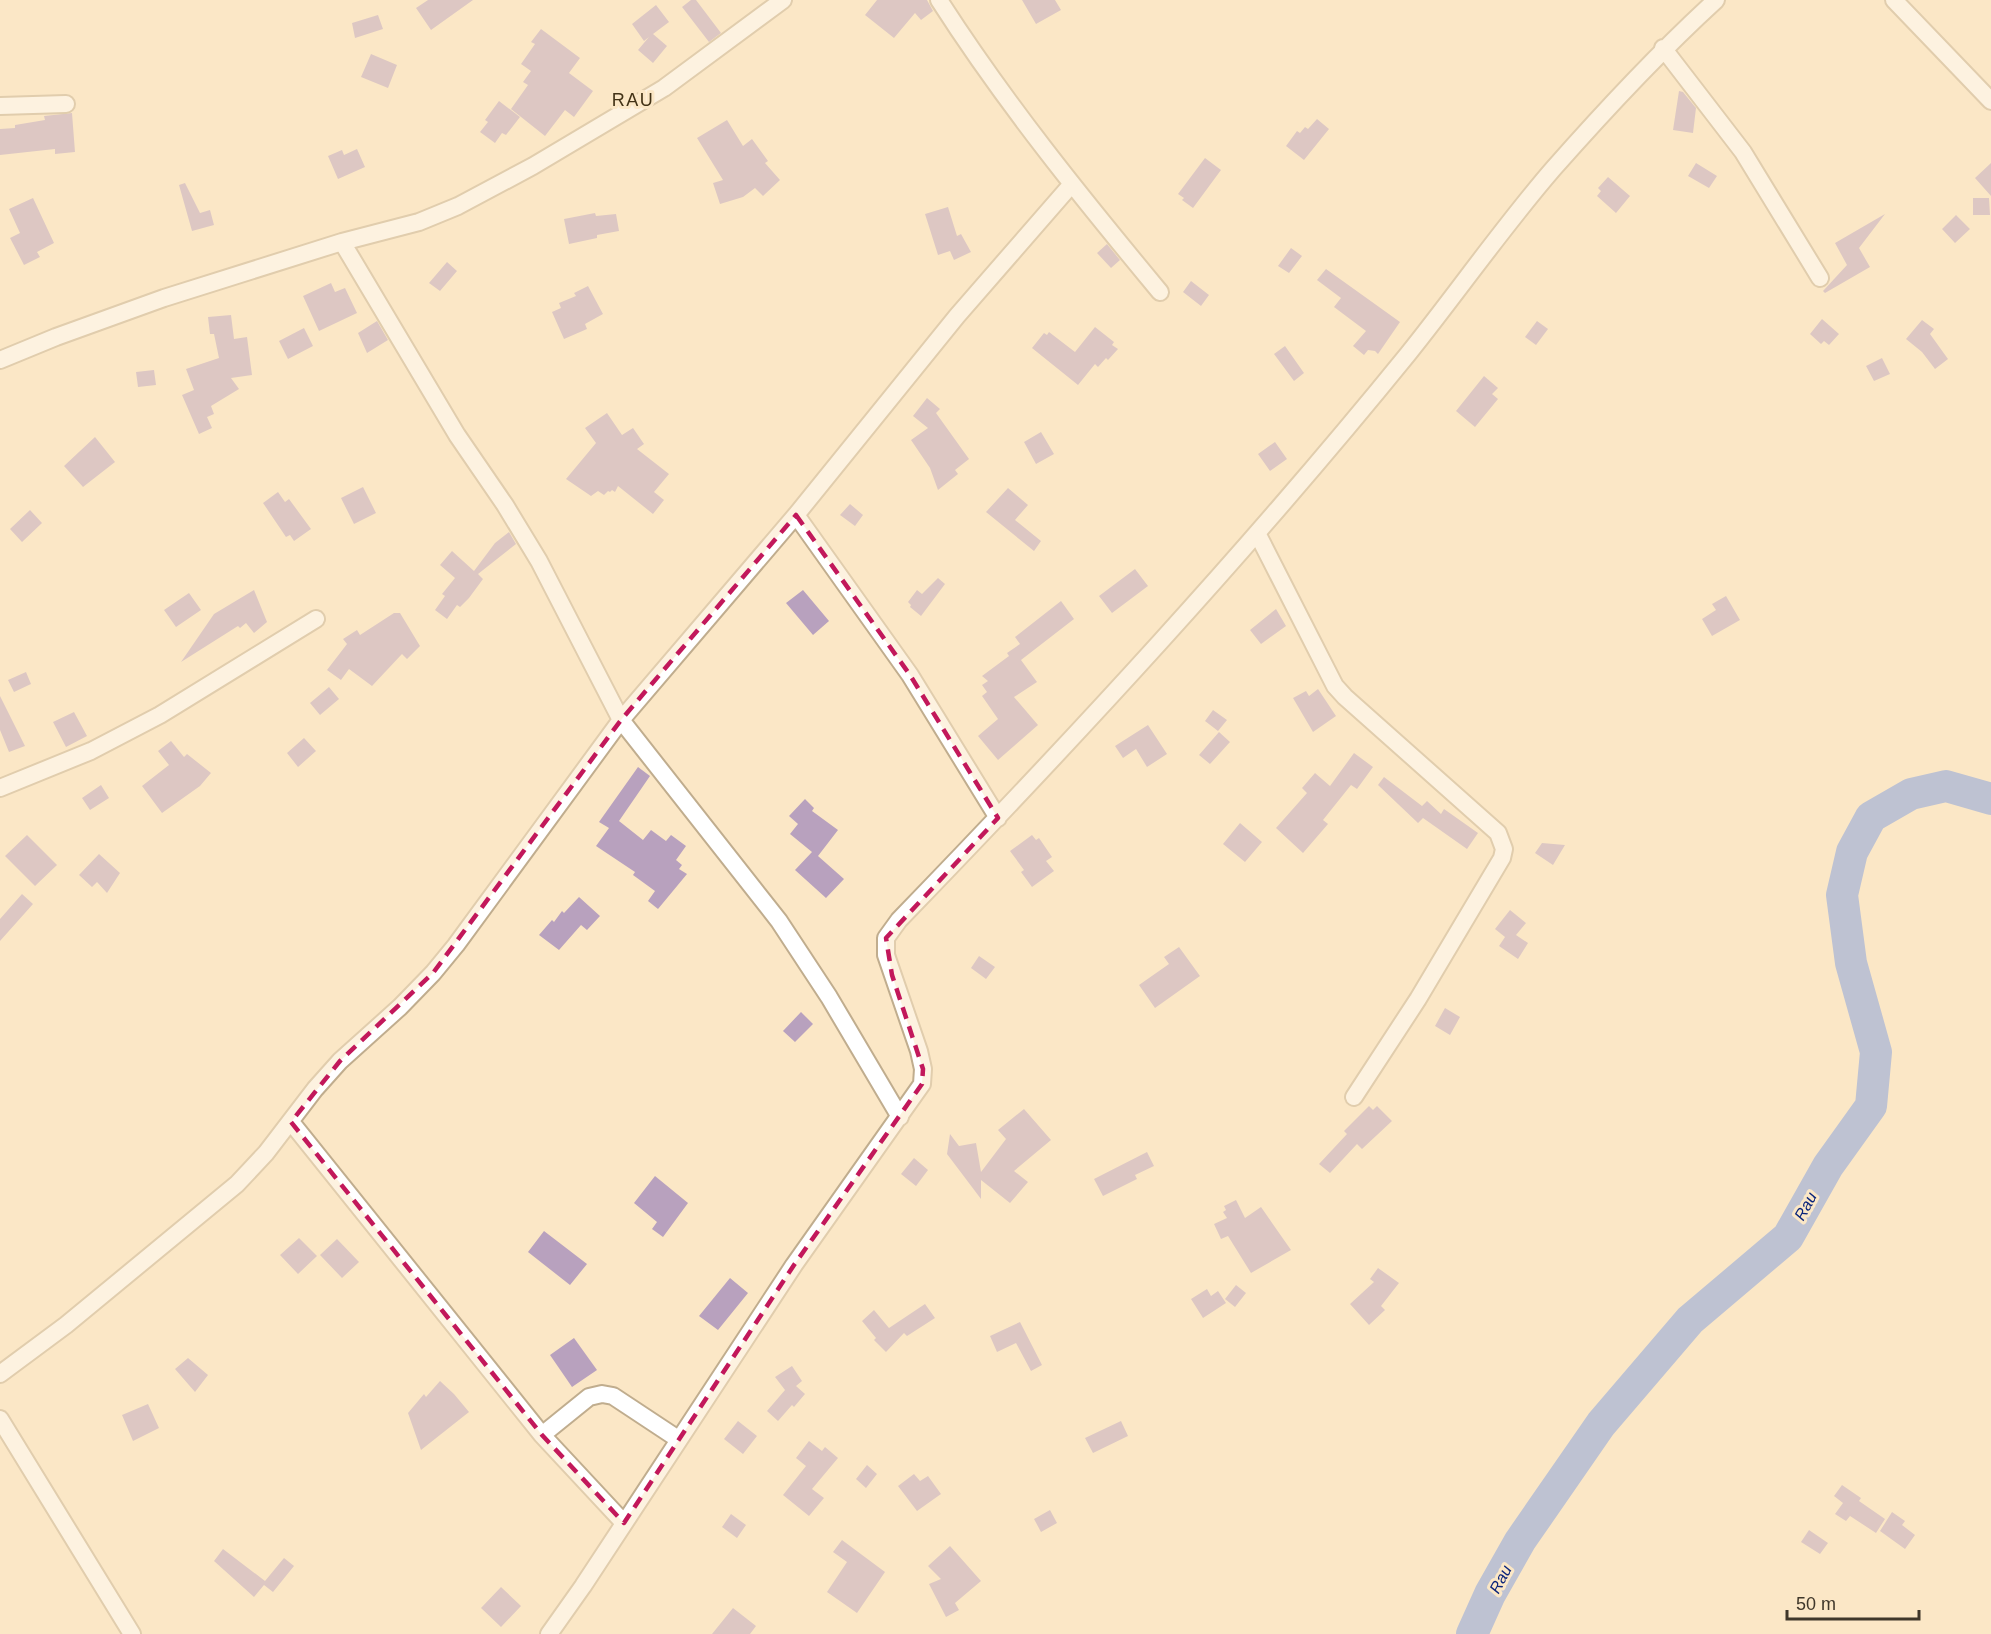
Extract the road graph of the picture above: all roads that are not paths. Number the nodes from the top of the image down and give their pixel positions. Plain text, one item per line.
1 (783, 0) edge
2 (939, 0) edge
3 (1716, 0) edge
4 (1894, 0) edge
5 (1664, 48) junction
6 (1991, 101) edge
7 (66, 104) dead end
8 (0, 106) edge
9 (1071, 185) junction
10 (342, 242) junction
11 (1820, 278) dead end
12 (1160, 292) dead end
13 (0, 360) edge
14 (796, 515) junction
15 (1257, 533) junction
16 (316, 619) dead end
17 (621, 720) junction
18 (0, 788) edge
19 (998, 818) junction
20 (1354, 1097) dead end
21 (900, 1117) junction
22 (291, 1122) junction
23 (0, 1374) edge
24 (0, 1419) edge
25 (542, 1435) junction
26 (678, 1439) junction
27 (624, 1523) junction
28 (132, 1634) edge
29 (549, 1634) edge

1 - 10 street
2 - 9 street
3 - 5 street
4 - 6 street
5 - 11 street
5 - 15 street
7 - 8 street
9 - 12 street
9 - 14 street
10 - 13 street
10 - 17 street
14 - 17 street
14 - 19 street
15 - 19 street
15 - 20 street
16 - 18 street
17 - 21 street
17 - 22 street
19 - 21 street
21 - 26 street
22 - 23 street
22 - 25 street
24 - 28 street
25 - 26 street
25 - 27 street
26 - 27 street
27 - 29 street

